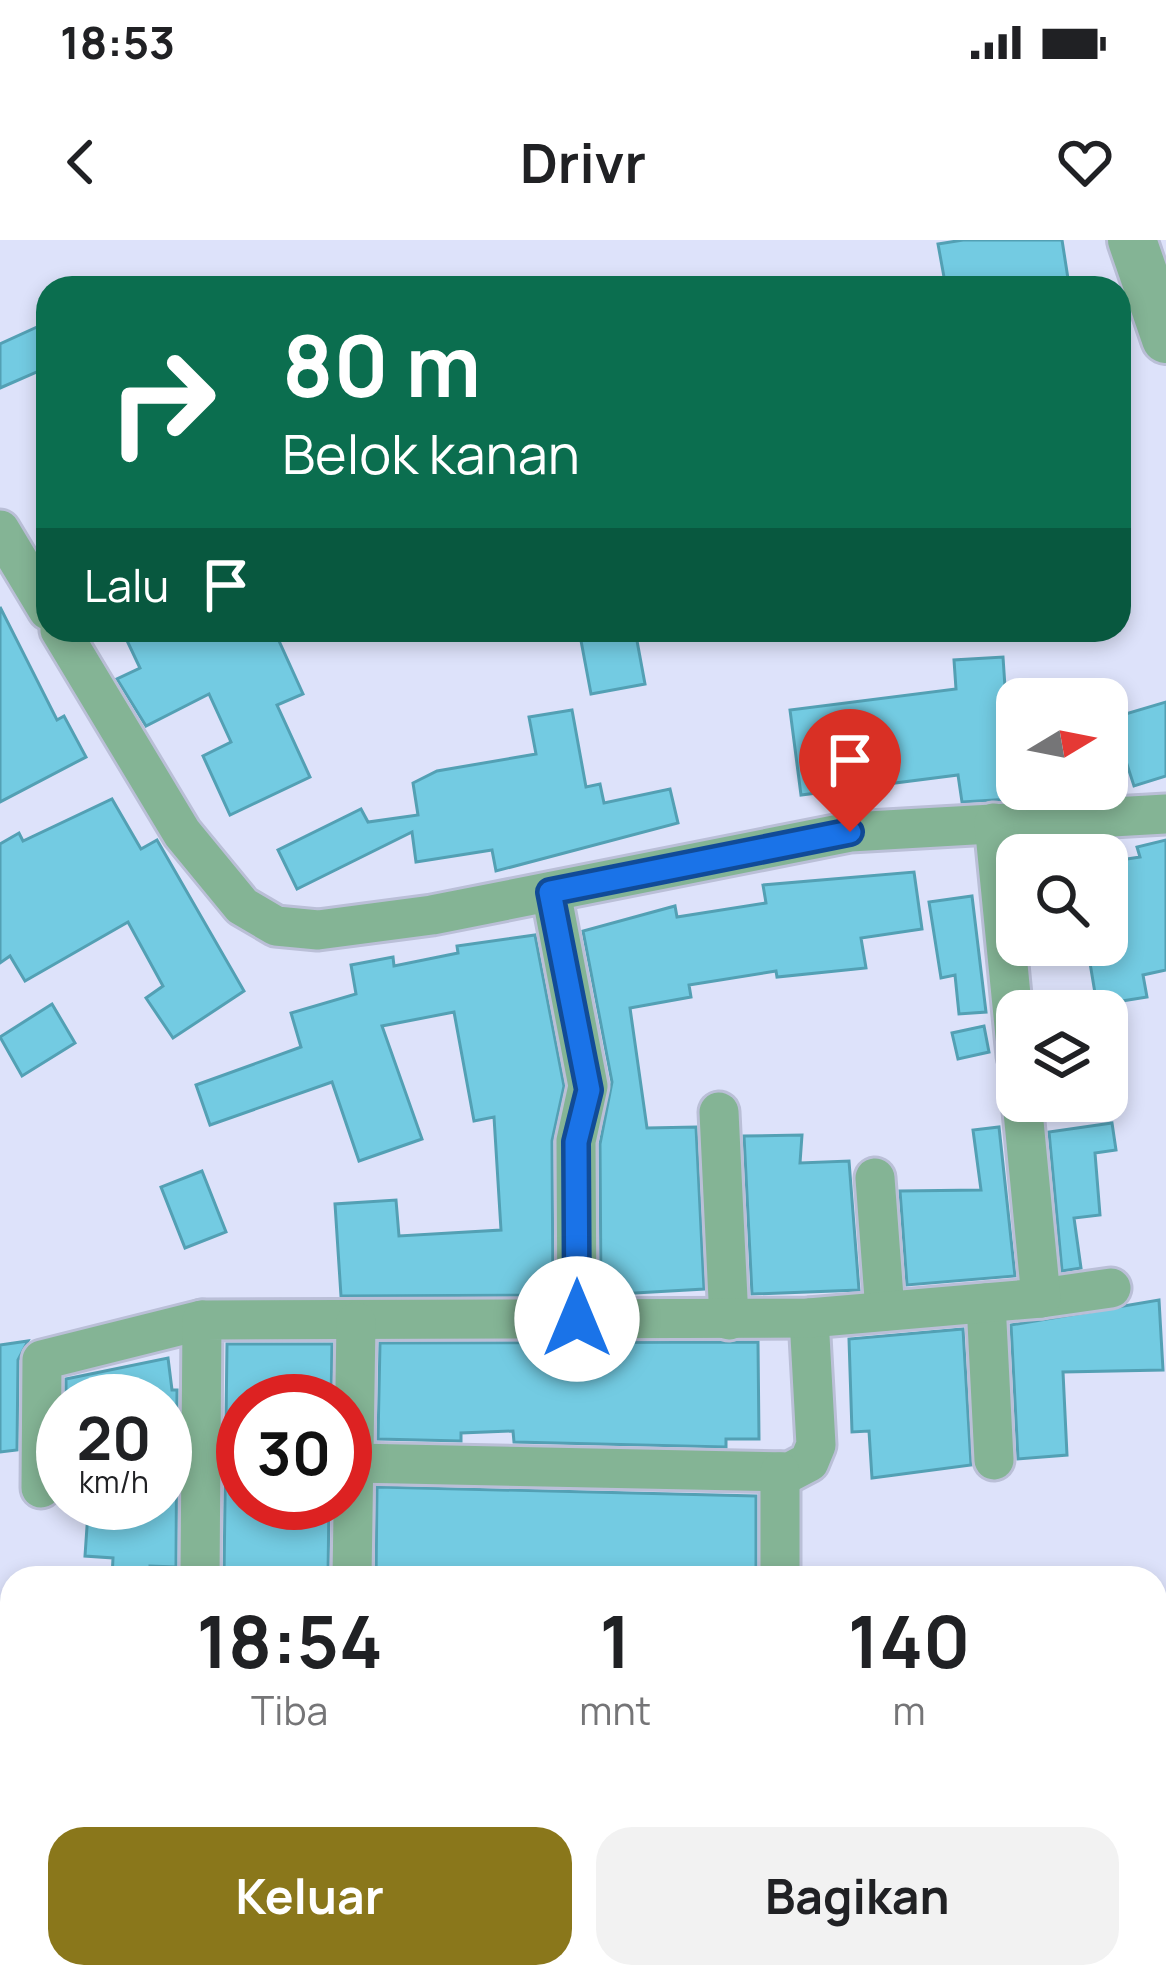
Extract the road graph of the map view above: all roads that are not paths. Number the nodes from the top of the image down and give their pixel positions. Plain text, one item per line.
1 (1132, 240) edge
2 (1166, 339) edge
3 (0, 530) edge
4 (36, 590) edge
5 (67, 642) edge
6 (1166, 814) edge
7 (994, 823) junction
8 (550, 892) junction
9 (1011, 990) edge
10 (718, 1112) dead end
11 (1024, 1122) edge
12 (875, 1178) dead end
13 (1111, 1288) dead end
14 (1041, 1298) junction
15 (986, 1303) junction
16 (884, 1311) junction
17 (809, 1318) junction
18 (577, 1319) junction
19 (202, 1320) junction
20 (729, 1320) junction
21 (356, 1322) junction
22 (42, 1374) edge
23 (356, 1374) edge
24 (994, 1460) dead end
25 (372, 1463) edge
26 (780, 1472) junction
27 (353, 1530) edge
28 (200, 1566) edge
29 (352, 1566) edge
30 (780, 1566) edge

1 - 2 street
3 - 4 street
5 - 8 street
6 - 7 street
7 - 8 street
7 - 9 street
8 - 18 street
10 - 20 street
11 - 14 street
12 - 16 street
13 - 14 street
14 - 15 street
15 - 16 street
15 - 24 street
16 - 17 street
17 - 20 street
17 - 26 street
18 - 20 street
18 - 21 street
19 - 21 street
19 - 22 street
19 - 28 street
21 - 23 street
25 - 26 street
26 - 30 street
27 - 29 street

